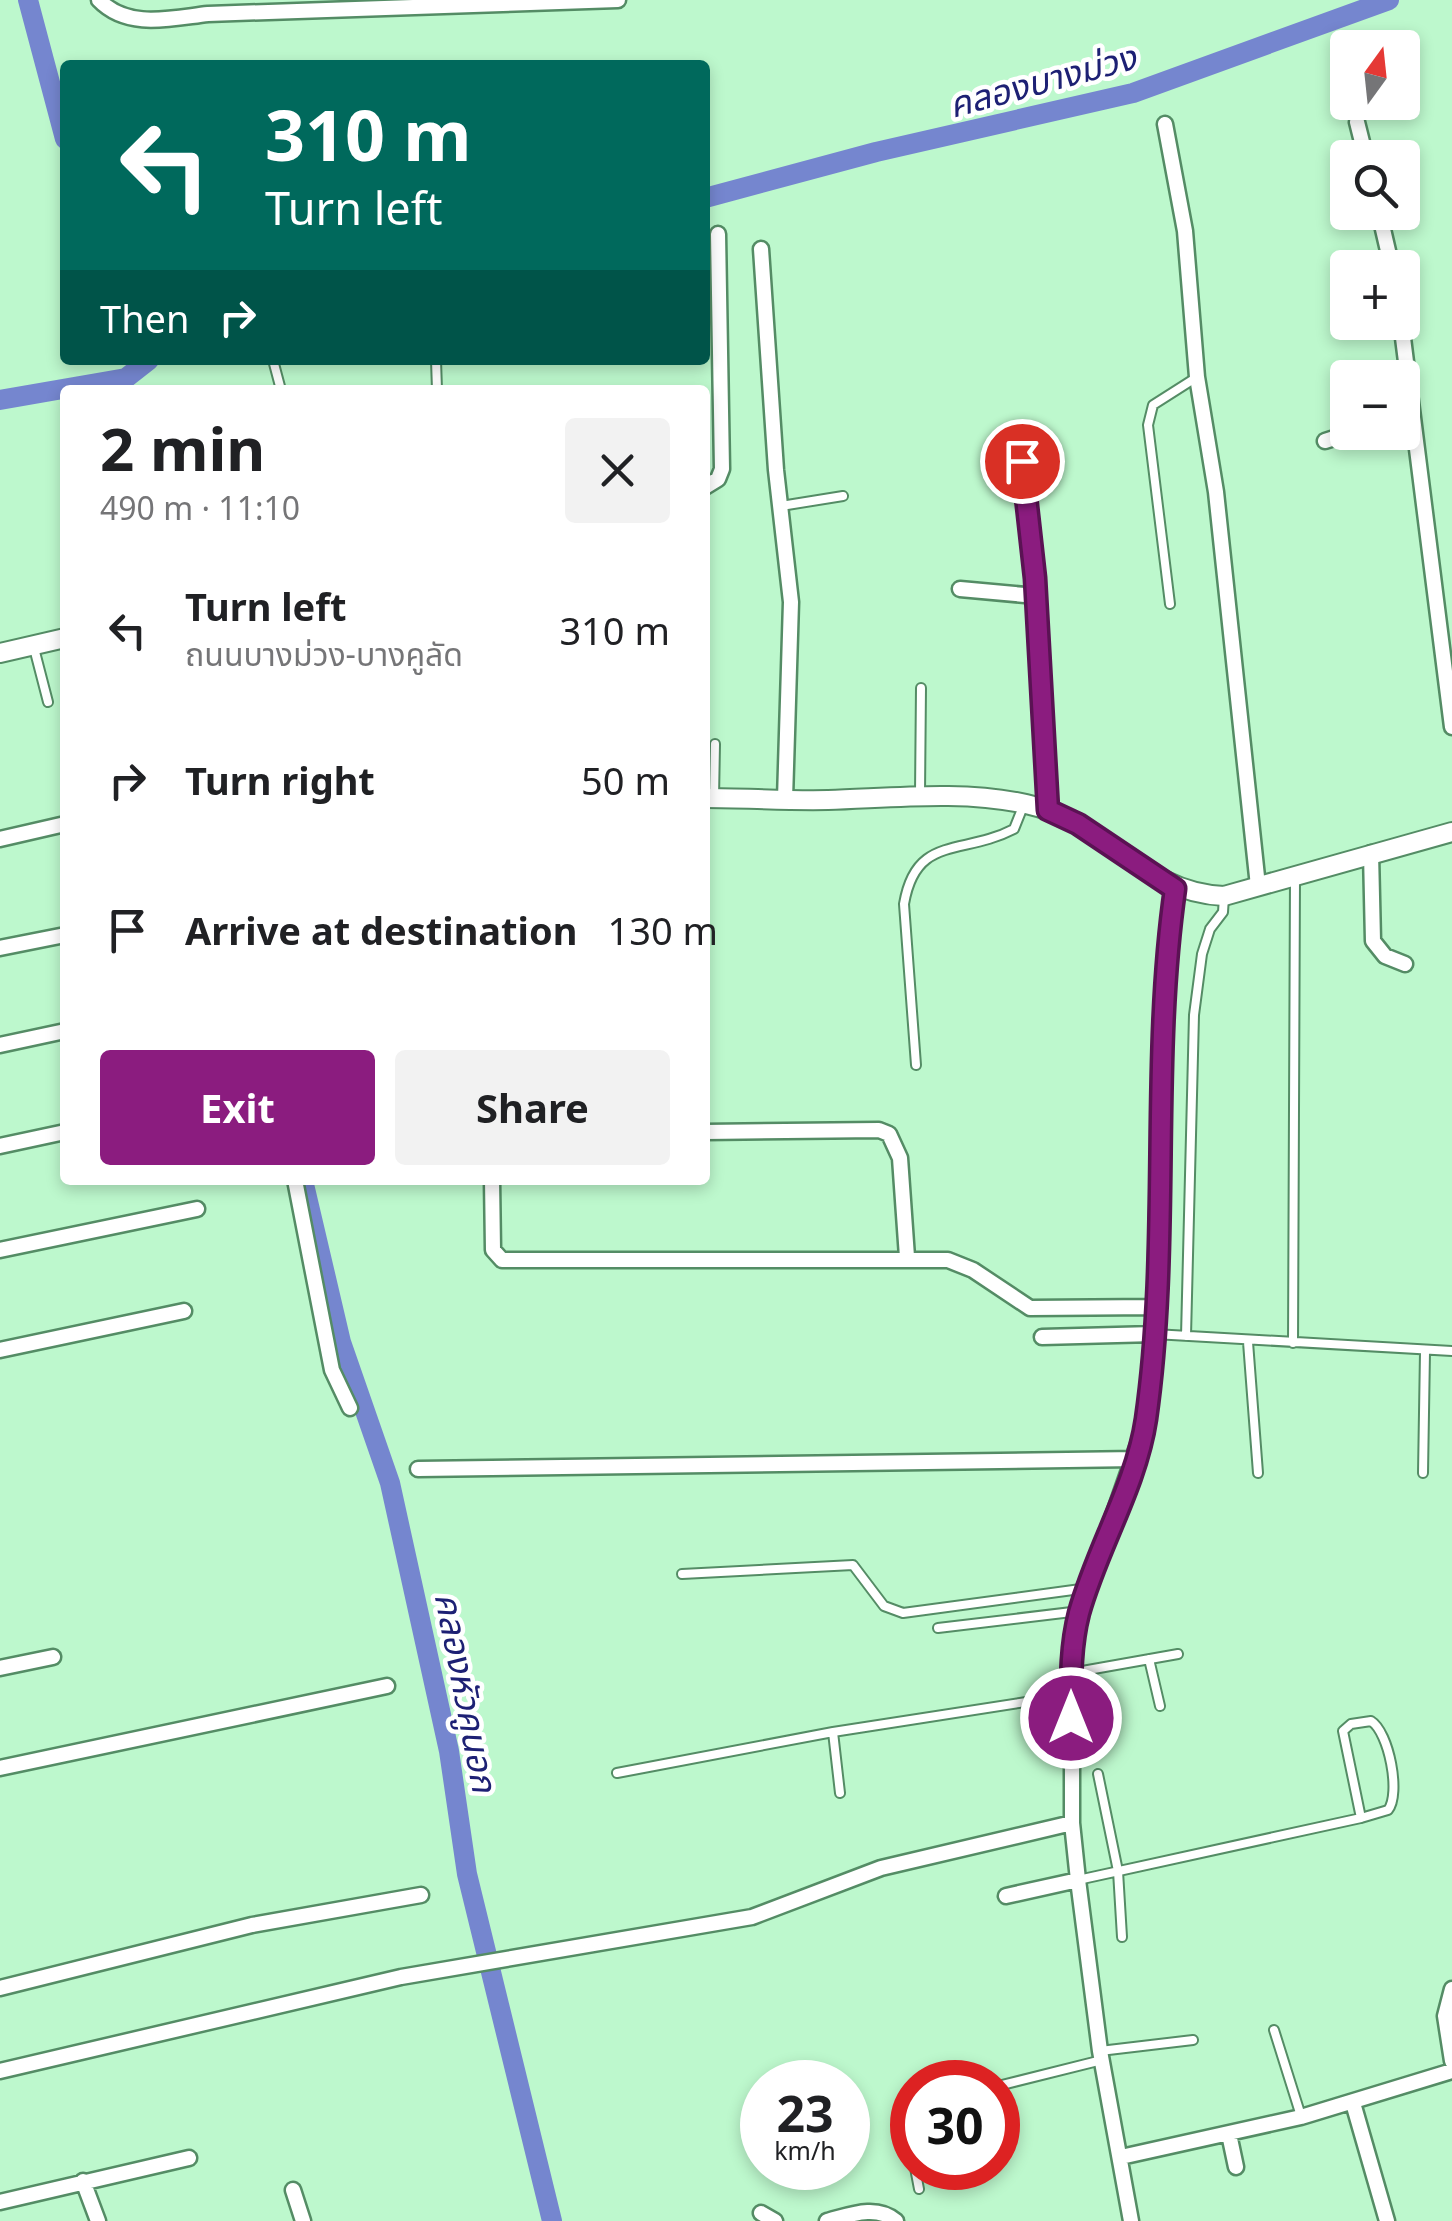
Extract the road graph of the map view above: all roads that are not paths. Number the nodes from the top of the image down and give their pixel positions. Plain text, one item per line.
1 (100, 0) edge
2 (618, 0) edge
3 (1357, 122) dead end
4 (1165, 124) dead end
5 (1362, 140) edge
6 (718, 234) dead end
7 (761, 249) dead end
8 (1197, 377) junction
9 (1330, 439) edge
10 (1325, 441) dead end
11 (1414, 450) edge
12 (1022, 461) dead end
13 (710, 484) edge
14 (843, 496) dead end
15 (781, 506) junction
16 (960, 589) dead end
17 (1036, 596) junction
18 (1170, 604) dead end
19 (60, 639) edge
20 (34, 645) junction
21 (0, 652) edge
22 (921, 688) dead end
23 (48, 702) dead end
24 (1452, 727) edge
25 (715, 744) dead end
26 (920, 797) junction
27 (710, 798) edge
28 (785, 798) junction
29 (1024, 803) junction
30 (1048, 810) junction
31 (60, 825) edge
32 (1452, 832) edge
33 (0, 839) edge
34 (1371, 853) junction
35 (1295, 874) junction
36 (1258, 886) junction
37 (1175, 889) junction
38 (1224, 896) junction
39 (60, 936) edge
40 (0, 948) edge
41 (1404, 964) dead end
42 (60, 1033) edge
43 (0, 1045) edge
44 (916, 1064) dead end
45 (710, 1132) edge
46 (60, 1133) edge
47 (0, 1146) edge
48 (296, 1185) edge
49 (492, 1185) edge
50 (196, 1209) dead end
51 (0, 1250) edge
52 (907, 1257) junction
53 (1155, 1307) junction
54 (184, 1311) dead end
55 (1154, 1334) junction
56 (1186, 1336) junction
57 (1042, 1337) dead end
58 (1248, 1342) junction
59 (1293, 1343) junction
60 (0, 1350) edge
61 (1425, 1352) junction
62 (1452, 1352) edge
63 (350, 1408) dead end
64 (1136, 1460) junction
65 (418, 1469) dead end
66 (1258, 1473) dead end
67 (1422, 1473) dead end
68 (682, 1574) dead end
69 (1088, 1588) junction
70 (1080, 1612) junction
71 (938, 1628) dead end
72 (1178, 1654) dead end
73 (53, 1657) dead end
74 (1150, 1659) junction
75 (0, 1668) edge
76 (1071, 1673) junction
77 (387, 1686) dead end
78 (1071, 1695) junction
79 (1160, 1706) dead end
80 (833, 1732) junction
81 (0, 1768) edge
82 (618, 1773) dead end
83 (1098, 1774) dead end
84 (840, 1792) dead end
85 (1360, 1818) junction
86 (1072, 1823) junction
87 (1118, 1871) junction
88 (1078, 1880) junction
89 (421, 1895) dead end
90 (1006, 1896) dead end
91 (1122, 1937) dead end
92 (0, 1988) edge
93 (1452, 1989) edge
94 (1274, 2030) dead end
95 (1194, 2040) dead end
96 (1102, 2056) junction
97 (1452, 2061) edge
98 (0, 2071) edge
99 (1452, 2071) edge
100 (1020, 2080) edge
101 (1353, 2103) junction
102 (1302, 2117) junction
103 (1229, 2134) junction
104 (1121, 2157) junction
105 (189, 2158) dead end
106 (1236, 2167) dead end
107 (83, 2181) junction
108 (293, 2190) dead end
109 (0, 2202) edge
110 (98, 2221) edge
111 (303, 2221) edge
112 (827, 2221) edge
113 (896, 2221) edge
114 (1130, 2221) edge
115 (1387, 2221) edge

1 - 2 street
3 - 5 street
4 - 8 street
6 - 13 street
7 - 15 street
8 - 18 lane
8 - 36 street
9 - 10 street
11 - 24 street
12 - 17 street
14 - 15 lane
15 - 28 street
16 - 17 street
17 - 30 street
19 - 20 street
20 - 21 street
20 - 23 lane
22 - 26 lane
25 - 27 lane
26 - 28 street
26 - 29 street
27 - 28 street
29 - 30 street
29 - 44 lane
30 - 37 street
31 - 33 street
32 - 34 street
34 - 35 street
34 - 41 street
35 - 36 street
35 - 59 lane
36 - 38 street
37 - 38 street
37 - 53 street
38 - 56 lane
39 - 40 street
42 - 43 street
45 - 52 street
46 - 47 street
48 - 63 street
49 - 52 street
50 - 51 street
52 - 53 street
53 - 55 street
54 - 60 street
55 - 56 lane
55 - 57 street
55 - 64 street
56 - 58 lane
58 - 59 lane
58 - 66 lane
59 - 61 lane
61 - 62 lane
61 - 67 lane
64 - 65 street
64 - 69 street
68 - 69 lane
69 - 70 street
70 - 71 lane
70 - 76 street
72 - 74 lane
73 - 75 street
74 - 76 lane
74 - 79 lane
76 - 78 street
77 - 81 street
78 - 80 lane
78 - 86 street
80 - 82 lane
80 - 84 lane
83 - 87 lane
85 - 85 lane
85 - 87 lane
86 - 88 street
86 - 98 street
87 - 88 lane
87 - 91 lane
88 - 90 street
88 - 96 street
89 - 92 street
93 - 97 street
94 - 102 lane
95 - 96 lane
96 - 100 lane
96 - 104 street
99 - 101 street
101 - 102 street
101 - 115 street
102 - 103 street
103 - 104 street
103 - 106 street
104 - 114 street
105 - 107 street
107 - 109 street
107 - 110 street
108 - 111 street
112 - 113 street

